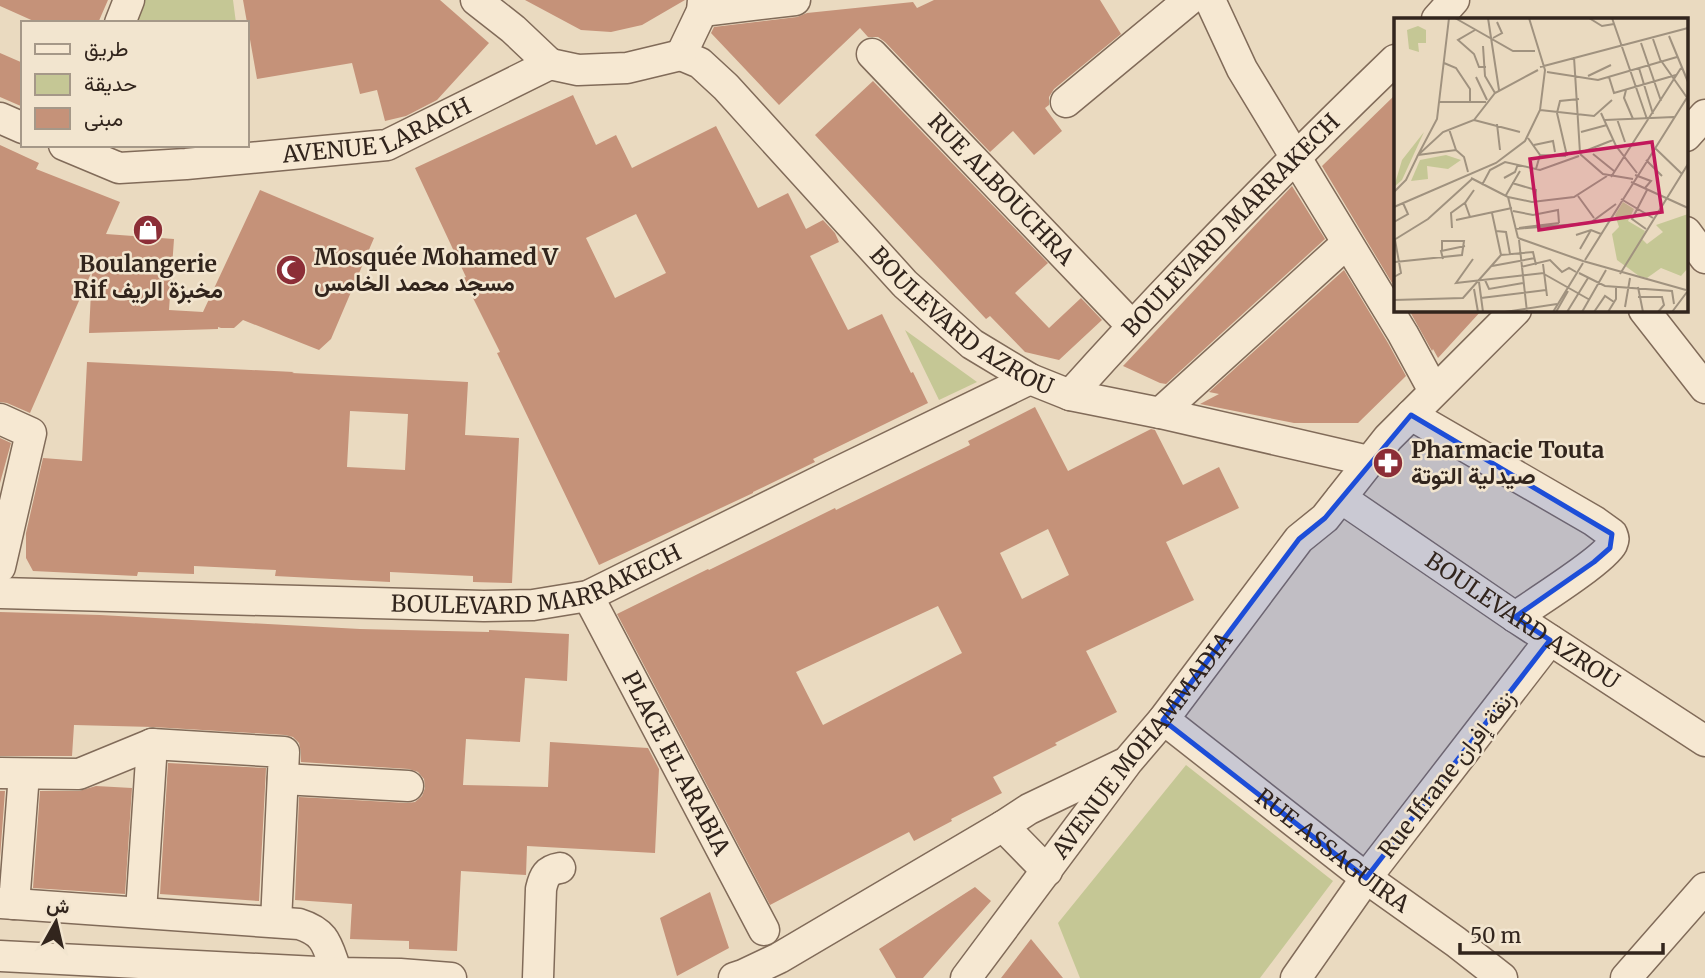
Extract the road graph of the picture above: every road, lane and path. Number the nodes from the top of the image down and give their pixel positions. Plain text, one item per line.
1 (130, 0) edge
2 (476, 0) edge
3 (795, 0) edge
4 (1189, 0) edge
5 (1210, 0) edge
6 (1454, 0) edge
7 (703, 6) edge
8 (512, 14) edge
9 (1438, 18) edge
10 (121, 21) edge
11 (872, 54) dead end
12 (681, 55) junction
13 (1394, 61) edge
14 (550, 64) junction
15 (1066, 102) dead end
16 (1705, 115) edge
17 (0, 118) edge
18 (21, 127) edge
19 (1688, 134) edge
20 (70, 147) edge
21 (1296, 156) junction
22 (1688, 235) edge
23 (1347, 243) junction
24 (1705, 258) edge
25 (1514, 312) edge
26 (1646, 312) edge
27 (1132, 326) junction
28 (1030, 379) junction
29 (1705, 388) edge
30 (1434, 391) junction
31 (1070, 395) junction
32 (1160, 413) junction
33 (1411, 415) junction
34 (0, 419) edge
35 (1368, 461) junction
36 (1333, 508) junction
37 (0, 567) edge
38 (0, 593) edge
39 (588, 596) junction
40 (1515, 617) junction
41 (1550, 640) junction
42 (1170, 724) junction
43 (1705, 741) edge
44 (152, 744) junction
45 (1135, 767) junction
46 (12, 774) edge
47 (283, 779) junction
48 (408, 786) dead end
49 (1003, 826) junction
50 (560, 868) dead end
51 (1047, 871) junction
52 (1366, 878) junction
53 (1705, 888) edge
54 (7, 903) edge
55 (141, 912) junction
56 (276, 922) junction
57 (764, 930) dead end
58 (0, 956) edge
59 (337, 973) junction
60 (451, 978) edge
61 (538, 978) edge
62 (734, 978) edge
63 (966, 978) edge
64 (992, 978) edge
65 (1296, 978) edge
66 (1502, 978) edge
67 (1626, 978) edge

1 - 10 street
2 - 8 street
3 - 7 street
4 - 15 street
5 - 21 street
6 - 9 street
7 - 12 street
8 - 14 street
11 - 27 street, RUE ALBOUCHRA
12 - 14 street
12 - 28 street, BOULEVARD AZROU
13 - 21 street, BOULEVARD MARRAKECH
14 - 20 street, AVENUE LARACH
16 - 19 street
17 - 18 street
21 - 23 street
21 - 27 street, BOULEVARD MARRAKECH
22 - 24 street
23 - 30 street
23 - 32 street
25 - 30 street, AVENUE MOHAMMADIA
26 - 29 street
27 - 31 street, BOULEVARD MARRAKECH
28 - 31 street, BOULEVARD AZROU
28 - 39 street, BOULEVARD MARRAKECH
30 - 33 street, AVENUE MOHAMMADIA
31 - 32 street, BOULEVARD AZROU
32 - 35 street, BOULEVARD AZROU
33 - 35 street, AVENUE MOHAMMADIA
33 - 40 street
34 - 37 street
35 - 36 street, AVENUE MOHAMMADIA
36 - 40 street, BOULEVARD AZROU
36 - 42 street, AVENUE MOHAMMADIA
38 - 39 street, BOULEVARD MARRAKECH
39 - 57 street, PLACE EL ARABIA
40 - 41 street, BOULEVARD AZROU
41 - 43 street, BOULEVARD AZROU
41 - 52 street, Rue Ifrane زنقة إفران
42 - 45 street, AVENUE MOHAMMADIA
42 - 52 street, RUE ASSAGUIRA
44 - 46 street
44 - 47 street
44 - 55 street
45 - 49 street
45 - 51 street, AVENUE MOHAMMADIA
45 - 64 street, AVENUE MOHAMMADIA
46 - 54 street
47 - 48 street
47 - 56 street
49 - 51 street
49 - 62 street
50 - 61 street
51 - 63 street, AVENUE MOHAMMADIA
52 - 65 street, Rue Ifrane زنقة إفران
52 - 66 street, RUE ASSAGUIRA
53 - 67 street
54 - 55 street
55 - 56 street
56 - 59 street
58 - 59 street
59 - 60 street

